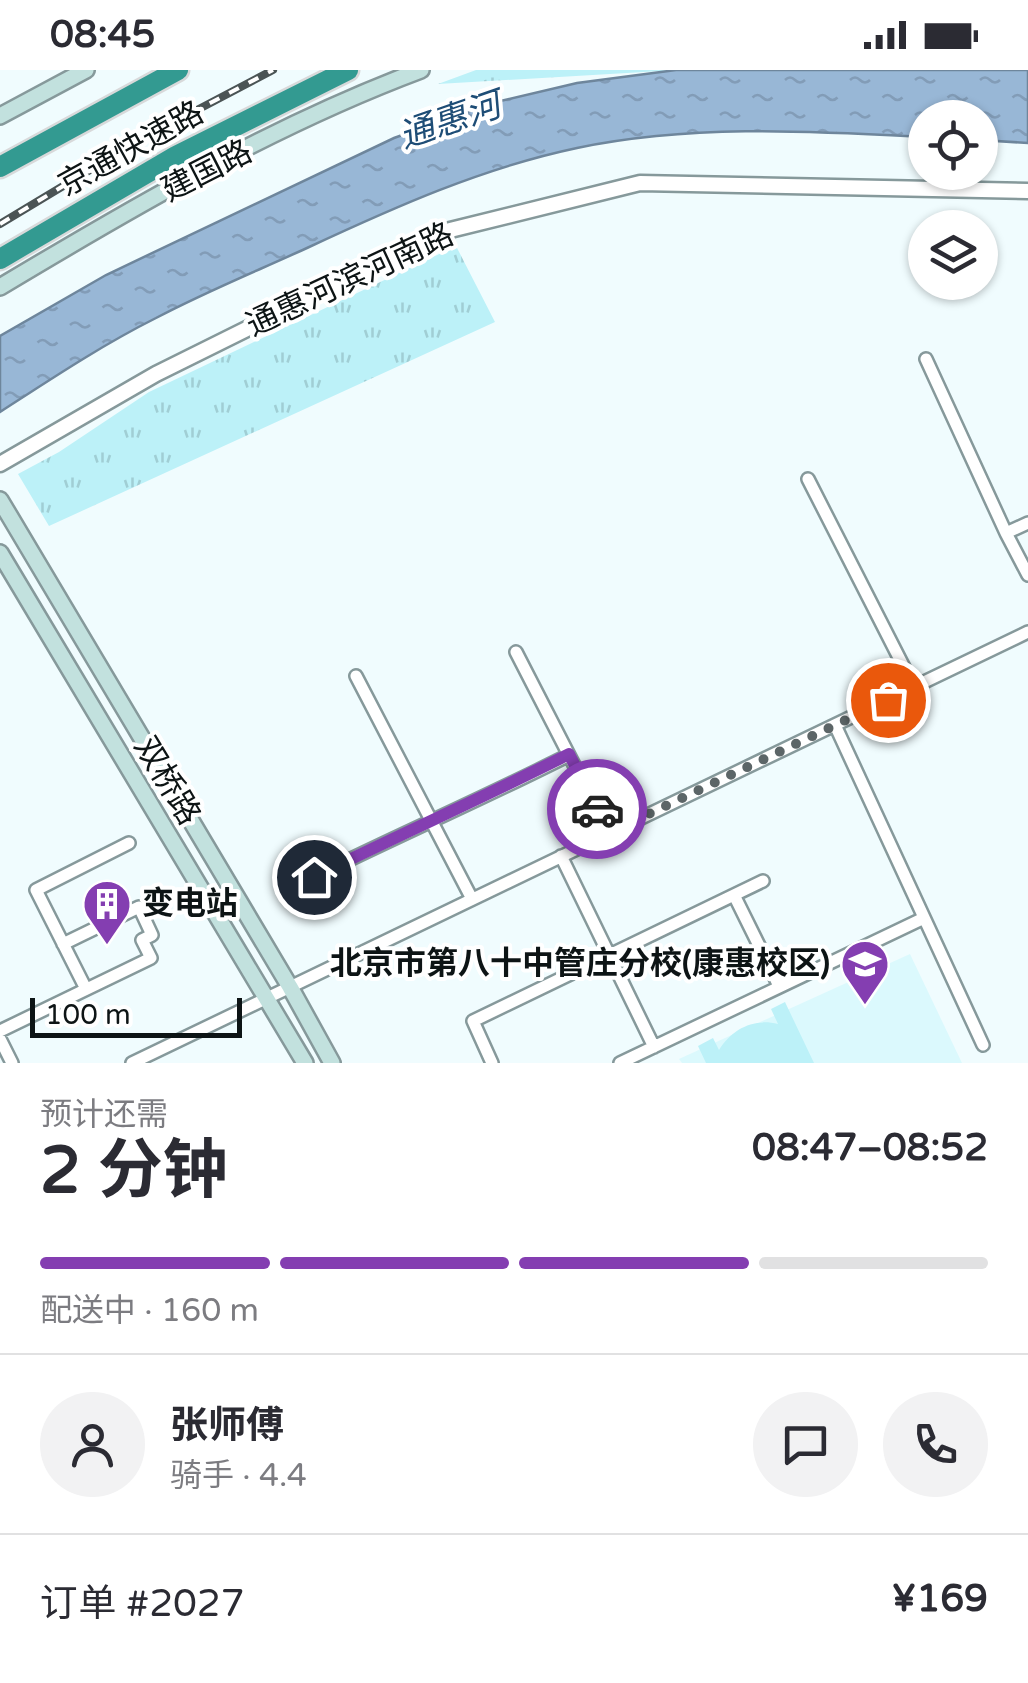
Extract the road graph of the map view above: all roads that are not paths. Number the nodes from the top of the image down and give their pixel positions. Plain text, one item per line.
1 (86, 70) edge
2 (178, 70) edge
3 (348, 70) edge
4 (421, 70) edge
5 (0, 116) edge
6 (0, 167) edge
7 (1028, 191) edge
8 (0, 259) edge
9 (0, 287) edge
10 (926, 359) dead end
11 (0, 464) edge
12 (808, 480) dead end
13 (0, 500) edge
14 (1028, 523) edge
15 (1006, 532) junction
16 (0, 553) edge
17 (1028, 574) edge
18 (1028, 632) edge
19 (516, 652) dead end
20 (356, 676) dead end
21 (914, 687) junction
22 (835, 724) junction
23 (569, 754) junction
24 (430, 820) junction
25 (609, 833) junction
26 (129, 843) dead end
27 (561, 856) junction
28 (314, 877) dead end
29 (764, 881) dead end
30 (734, 895) junction
31 (472, 899) junction
32 (924, 918) junction
33 (63, 944) junction
34 (609, 955) junction
35 (779, 986) junction
36 (290, 988) junction
37 (86, 989) junction
38 (267, 999) junction
39 (0, 1032) edge
40 (0, 1039) edge
41 (982, 1045) dead end
42 (654, 1047) junction
43 (12, 1063) edge
44 (132, 1063) edge
45 (304, 1063) edge
46 (332, 1063) edge
47 (492, 1063) edge
48 (620, 1063) edge

1 - 5 main road
2 - 6 highway, 京通快速路
3 - 8 highway, 京通快速路
4 - 9 main road, 建国路
7 - 11 street, 通惠河滨河南路
10 - 15 street
12 - 21 street
13 - 36 main road, 双桥路
14 - 15 street
15 - 17 street
16 - 38 main road, 双桥路
18 - 21 street
19 - 23 street
20 - 24 street
21 - 22 street
22 - 25 street
22 - 32 street
23 - 24 street
23 - 25 street
24 - 28 street
24 - 31 street
25 - 27 street
26 - 33 street
27 - 31 street
27 - 34 street
29 - 30 street
30 - 34 street
30 - 35 street
31 - 36 street
32 - 35 street
32 - 41 street
33 - 37 street
33 - 37 street
34 - 42 street
34 - 47 street
35 - 42 street
36 - 38 street
36 - 46 main road, 双桥路
37 - 39 street
38 - 44 street
38 - 45 main road, 双桥路
40 - 43 street
42 - 48 street

